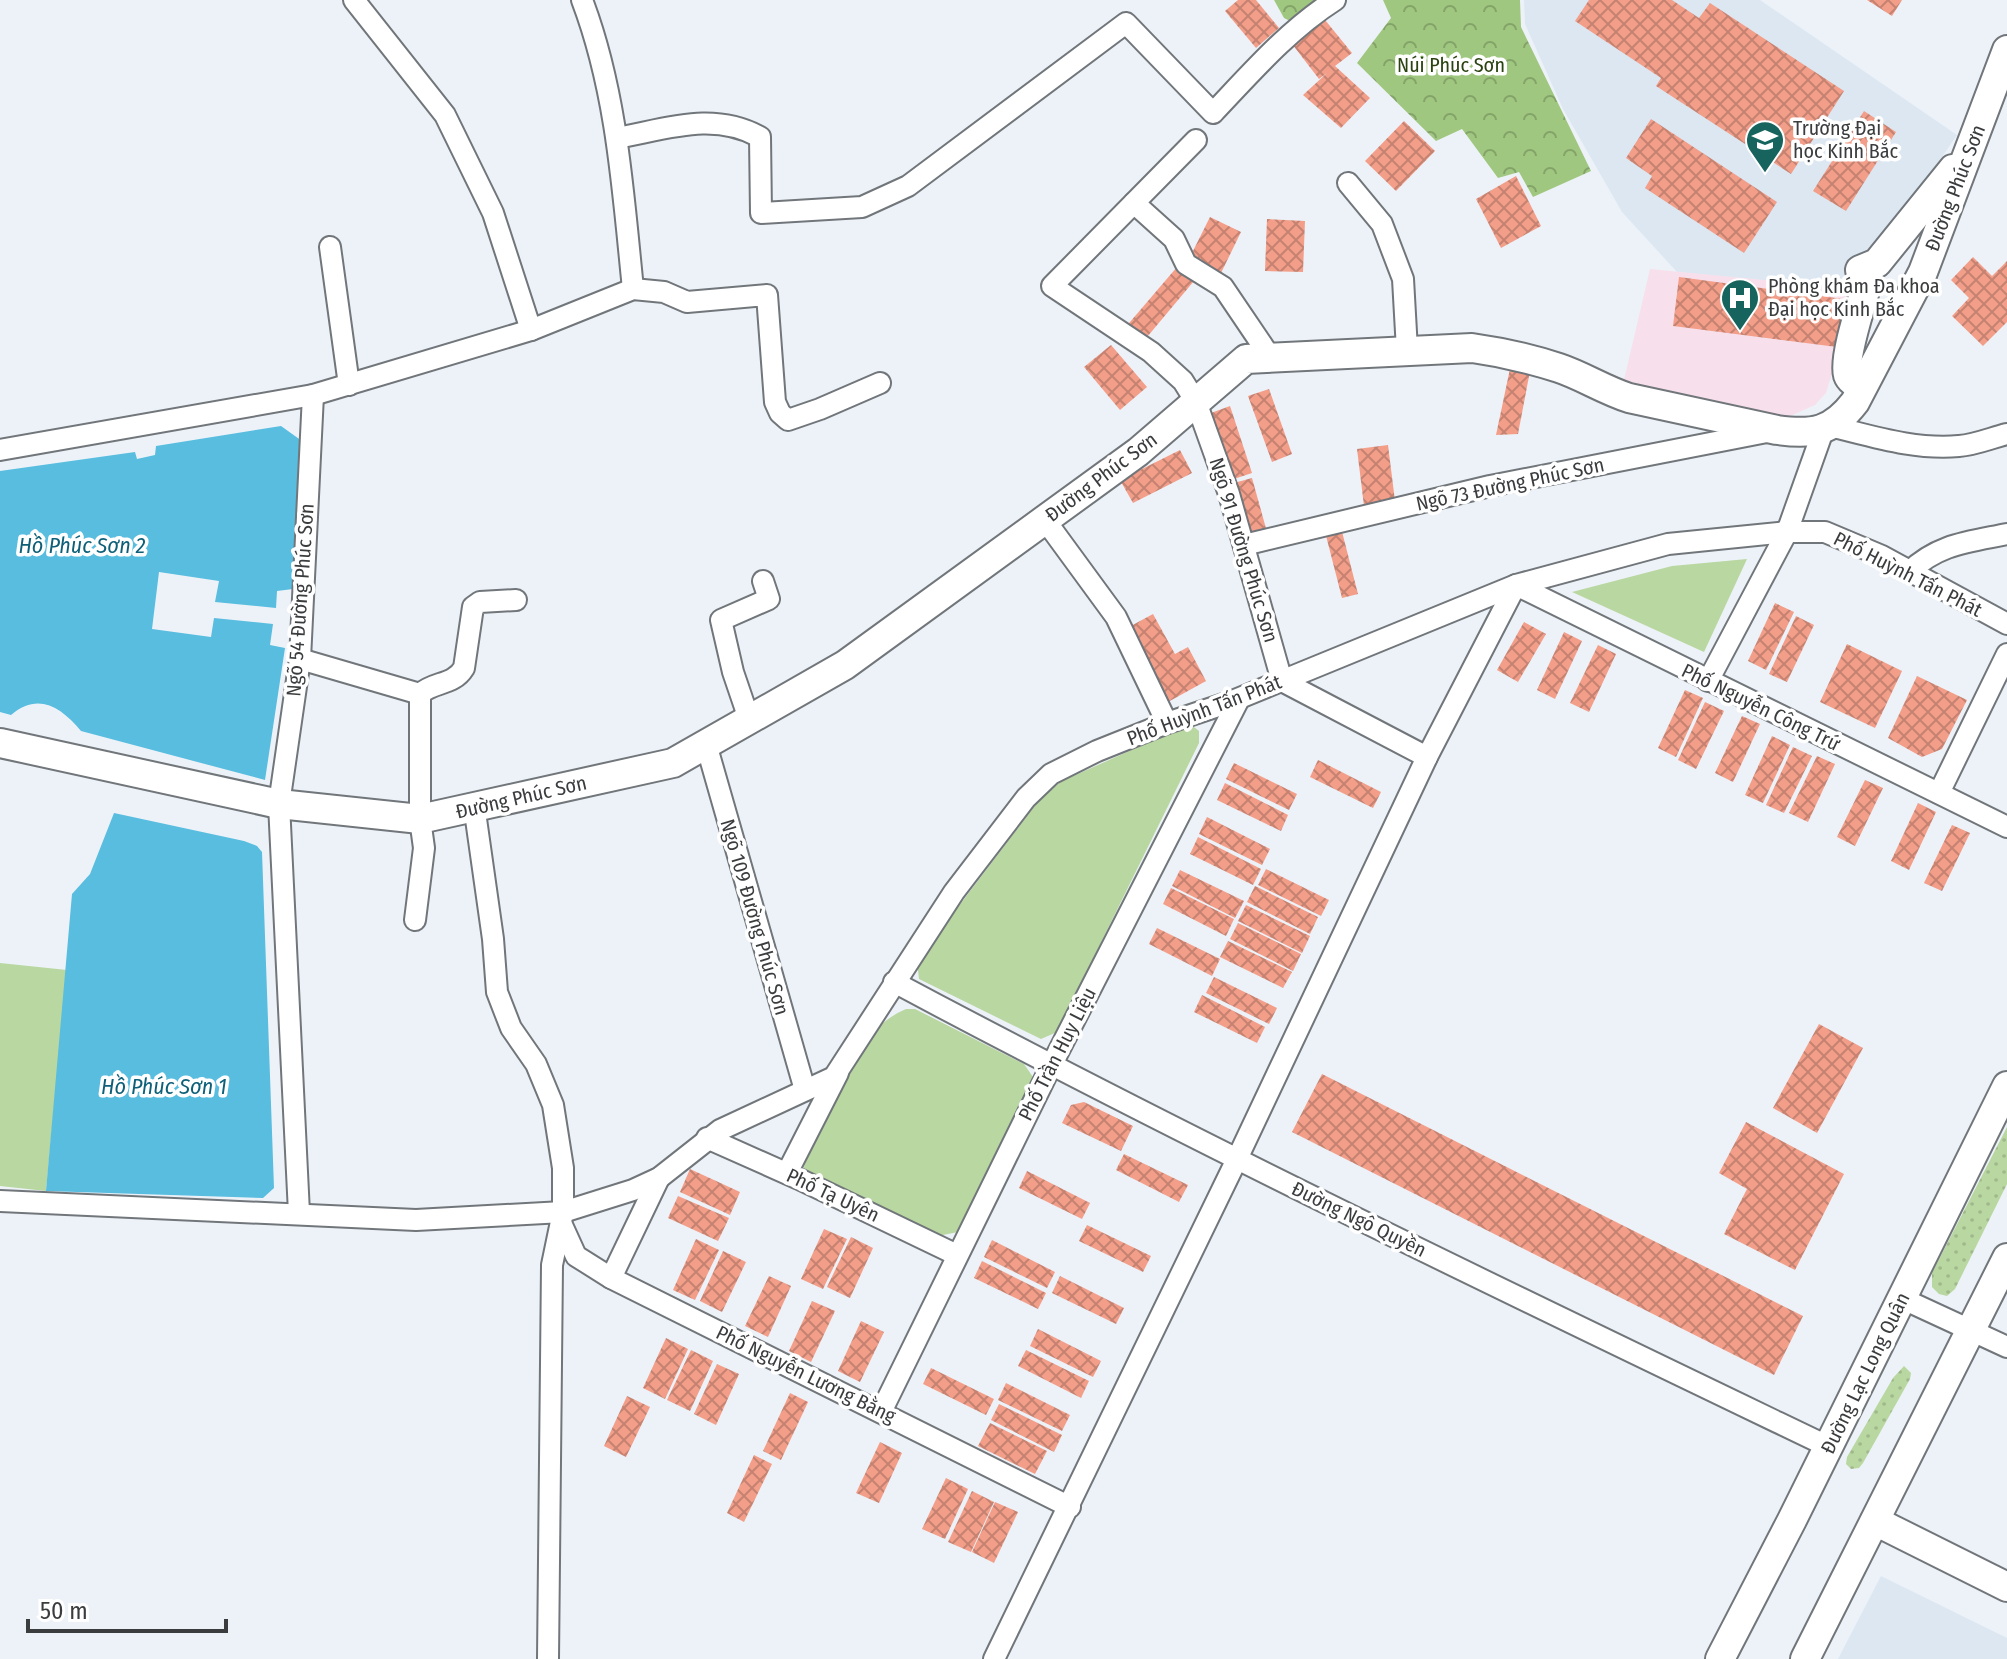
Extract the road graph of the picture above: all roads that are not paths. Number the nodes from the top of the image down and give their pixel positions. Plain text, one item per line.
1 (354, 0) edge
2 (582, 0) edge
3 (1335, 0) edge
4 (2007, 50) edge
5 (617, 138) junction
6 (1196, 140) dead end
7 (1969, 150) junction
8 (1348, 183) dead end
9 (1134, 203) junction
10 (330, 247) dead end
11 (633, 289) junction
12 (531, 330) junction
13 (1407, 350) junction
14 (1271, 358) junction
15 (880, 383) dead end
16 (349, 385) junction
17 (1862, 387) junction
18 (313, 395) junction
19 (1196, 402) junction
20 (1827, 427) junction
21 (1777, 430) junction
22 (2007, 434) edge
23 (0, 450) edge
24 (1045, 520) junction
25 (1787, 532) junction
26 (2007, 534) edge
27 (1244, 545) junction
28 (1909, 572) junction
29 (763, 581) dead end
30 (1516, 585) junction
31 (516, 600) dead end
32 (2007, 624) edge
33 (2007, 654) edge
34 (300, 659) junction
35 (1282, 681) junction
36 (1708, 681) junction
37 (420, 694) junction
38 (1239, 699) junction
39 (749, 719) junction
40 (1167, 723) junction
41 (0, 743) edge
42 (706, 744) junction
43 (1427, 757) junction
44 (1939, 793) junction
45 (279, 804) junction
46 (474, 805) junction
47 (420, 819) junction
48 (2007, 827) edge
49 (415, 920) dead end
50 (894, 982) junction
51 (1051, 1066) junction
52 (841, 1069) junction
53 (2007, 1086) edge
54 (805, 1090) junction
55 (707, 1138) junction
56 (1237, 1159) junction
57 (787, 1173) junction
58 (659, 1178) junction
59 (0, 1201) edge
60 (299, 1213) junction
61 (562, 1217) junction
62 (957, 1255) junction
63 (2007, 1258) edge
64 (611, 1278) junction
65 (1901, 1298) junction
66 (1971, 1331) junction
67 (2007, 1347) edge
68 (881, 1412) junction
69 (1829, 1447) junction
70 (1070, 1507) junction
71 (1875, 1521) junction
72 (2007, 1587) edge
73 (548, 1659) edge
74 (994, 1659) edge
75 (1720, 1659) edge
76 (1805, 1659) edge

1 - 12 street
2 - 5 street
3 - 5 street
4 - 7 street, Đường Phúc Sơn
5 - 11 street
6 - 9 street
7 - 17 street, Đường Phúc Sơn
7 - 17 street
8 - 13 street
9 - 14 street
9 - 19 street, Ngõ 91 Đường Phúc Sơn
10 - 16 street
11 - 12 street
11 - 15 street
12 - 16 street
13 - 14 street, Đường Phúc Sơn
13 - 21 street, Đường Phúc Sơn
14 - 19 street, Đường Phúc Sơn
16 - 18 street
17 - 20 street, Đường Phúc Sơn
18 - 23 street
18 - 34 street, Ngõ 54 Đường Phúc Sơn
19 - 24 street, Đường Phúc Sơn
19 - 27 street, Ngõ 91 Đường Phúc Sơn
20 - 21 street, Đường Phúc Sơn
20 - 22 street
20 - 25 street
21 - 27 street, Ngõ 73 Đường Phúc Sơn
24 - 39 street, Đường Phúc Sơn
24 - 40 street
25 - 28 street, Phố Huỳnh Tấn Phát
25 - 30 street, Phố Huỳnh Tấn Phát
25 - 36 street
26 - 28 street
27 - 35 street, Ngõ 91 Đường Phúc Sơn
28 - 32 street, Phố Huỳnh Tấn Phát
29 - 39 street
30 - 35 street, Phố Huỳnh Tấn Phát
30 - 36 street, Phố Nguyễn Công Trứ
30 - 43 street
31 - 37 street
33 - 44 street
34 - 37 street
34 - 45 street, Ngõ 54 Đường Phúc Sơn
35 - 38 street, Phố Huỳnh Tấn Phát
35 - 43 street
36 - 44 street, Phố Nguyễn Công Trứ
37 - 47 street
38 - 40 street, Phố Huỳnh Tấn Phát
38 - 51 street, Phố Trần Huy Liệu
39 - 42 street, Đường Phúc Sơn
40 - 50 street, Phố Huỳnh Tấn Phát
41 - 45 street, Đường Phúc Sơn
42 - 46 street, Đường Phúc Sơn
42 - 54 street, Ngõ 109 Đường Phúc Sơn
43 - 56 street
44 - 48 street, Phố Nguyễn Công Trứ
45 - 47 street, Đường Phúc Sơn
45 - 60 street, Ngõ 54 Đường Phúc Sơn
46 - 47 street, Đường Phúc Sơn
46 - 61 street
47 - 49 street
50 - 51 street, Đường Ngô Quyền
50 - 52 street, Phố Huỳnh Tấn Phát
51 - 56 street, Đường Ngô Quyền
51 - 62 street, Phố Trần Huy Liệu
52 - 54 street, Phố Huỳnh Tấn Phát
52 - 57 street
53 - 65 street, Đường Lạc Long Quân
54 - 55 street, Phố Huỳnh Tấn Phát
55 - 57 street, Phố Tạ Uyên
55 - 58 street, Phố Huỳnh Tấn Phát
56 - 69 street, Đường Ngô Quyền
56 - 70 street
57 - 62 street, Phố Tạ Uyên
58 - 61 street, Phố Huỳnh Tấn Phát
58 - 64 street
59 - 60 street, Phố Huỳnh Tấn Phát
60 - 61 street, Phố Huỳnh Tấn Phát
61 - 64 street, Phố Nguyễn Lương Bằng
61 - 73 street
62 - 68 street, Phố Trần Huy Liệu
63 - 66 street
64 - 68 street, Phố Nguyễn Lương Bằng
65 - 66 street
65 - 69 street, Đường Lạc Long Quân
66 - 67 street
66 - 71 street
68 - 70 street, Phố Nguyễn Lương Bằng
69 - 75 street, Đường Lạc Long Quân
70 - 74 street
71 - 72 street
71 - 76 street

